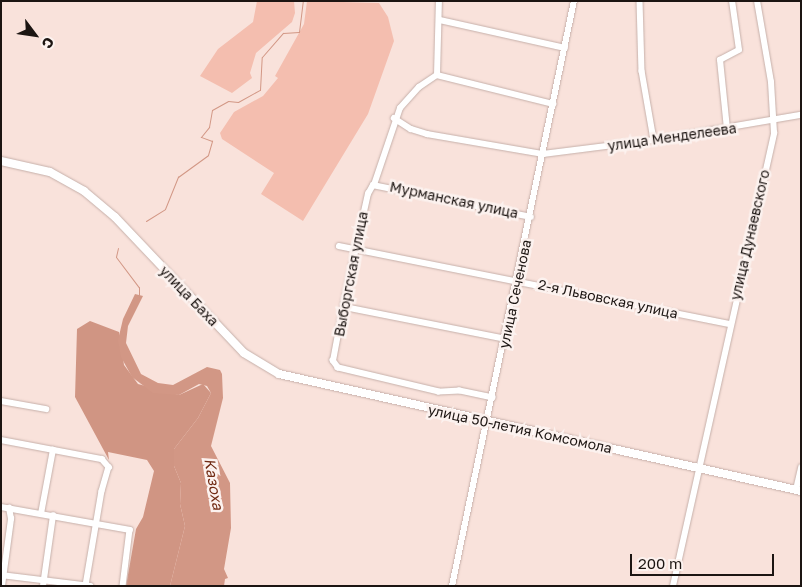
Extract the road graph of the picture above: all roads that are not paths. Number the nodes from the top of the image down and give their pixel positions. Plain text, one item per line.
1 (439, 1) edge
2 (574, 1) edge
3 (640, 1) edge
4 (732, 1) edge
5 (757, 1) edge
6 (440, 20) junction
7 (564, 48) junction
8 (437, 75) junction
9 (553, 104) junction
10 (801, 115) edge
11 (394, 118) junction
12 (774, 120) junction
13 (727, 129) junction
14 (654, 140) junction
15 (543, 154) junction
16 (1, 161) edge
17 (375, 184) junction
18 (531, 217) junction
19 (339, 246) dead end
20 (355, 248) junction
21 (518, 280) junction
22 (345, 306) junction
23 (730, 324) junction
24 (506, 339) junction
25 (244, 353) joint
26 (493, 398) junction
27 (1, 401) edge
28 (46, 409) dead end
29 (488, 423) junction
30 (1, 440) edge
31 (53, 450) junction
32 (698, 468) junction
33 (801, 468) edge
34 (798, 490) edge
35 (1, 507) edge
36 (9, 508) junction
37 (41, 514) junction
38 (53, 516) junction
39 (95, 525) junction
40 (2, 575) edge
41 (44, 583) edge
42 (2, 586) edge
43 (86, 586) edge
44 (90, 586) edge
45 (123, 586) edge
46 (452, 586) edge
47 (673, 586) edge

1 - 6 street
2 - 7 street, улица Сеченова
3 - 14 street
4 - 13 street
5 - 12 street, улица Дунаевского
6 - 7 street
6 - 8 street
7 - 9 street, улица Сеченова
8 - 9 street
8 - 11 street, Выборгская улица
9 - 15 street, улица Сеченова
10 - 12 street, улица Менделеева
11 - 15 street, улица Менделеева
11 - 17 street, Выборгская улица
12 - 13 street, улица Менделеева
12 - 23 street, улица Дунаевского
13 - 14 street, улица Менделеева
14 - 15 street, улица Менделеева
15 - 18 street, улица Сеченова
16 - 25 main road, улица Баха
17 - 18 street, Мурманская улица
17 - 20 street, Выборгская улица
18 - 21 street, улица Сеченова
19 - 20 street, 2-я Львовская улица
20 - 21 street, 2-я Львовская улица
20 - 22 street, Выборгская улица
21 - 23 street, 2-я Львовская улица
21 - 24 street, улица Сеченова
22 - 24 street
22 - 26 street, Выборгская улица
23 - 32 street, улица Дунаевского
24 - 26 street, улица Сеченова
25 - 29 main road, улица 50-летия Комсомола
26 - 29 street, улица Сеченова
27 - 28 street
29 - 32 main road, улица 50-летия Комсомола
29 - 46 street, улица Сеченова
30 - 31 street
31 - 37 street
31 - 39 street
32 - 34 main road, улица 50-летия Комсомола
32 - 47 street, улица Дунаевского
33 - 34 street
35 - 36 street
36 - 37 street
36 - 40 street
37 - 38 street
38 - 39 street
38 - 41 street
39 - 43 street
39 - 45 street
40 - 41 street
40 - 42 street
41 - 43 street
43 - 44 street

